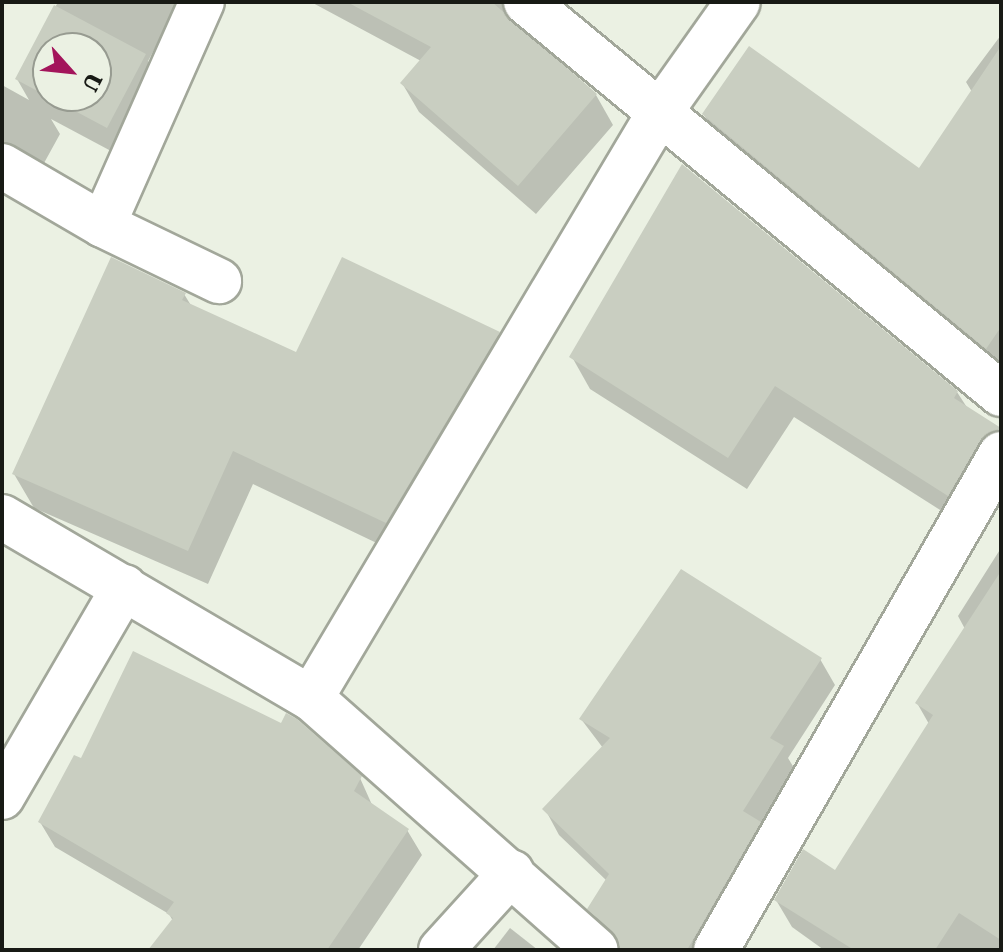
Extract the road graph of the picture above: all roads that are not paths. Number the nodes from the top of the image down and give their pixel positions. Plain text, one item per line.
1 (202, 2) edge
2 (526, 2) edge
3 (738, 2) edge
4 (658, 115) junction
5 (2, 166) edge
6 (103, 225) junction
7 (219, 281) dead end
8 (1001, 394) edge
9 (995, 478) edge
10 (2, 517) edge
11 (124, 587) junction
12 (311, 698) junction
13 (2, 797) edge
14 (512, 872) junction
15 (441, 950) edge
16 (596, 950) edge
17 (716, 950) edge

1 - 6 street
2 - 4 street
3 - 4 street
4 - 8 street
4 - 12 street
5 - 6 street
6 - 7 street
9 - 17 street
10 - 11 street
11 - 12 street
11 - 13 street
12 - 14 street
14 - 15 street
14 - 16 street

